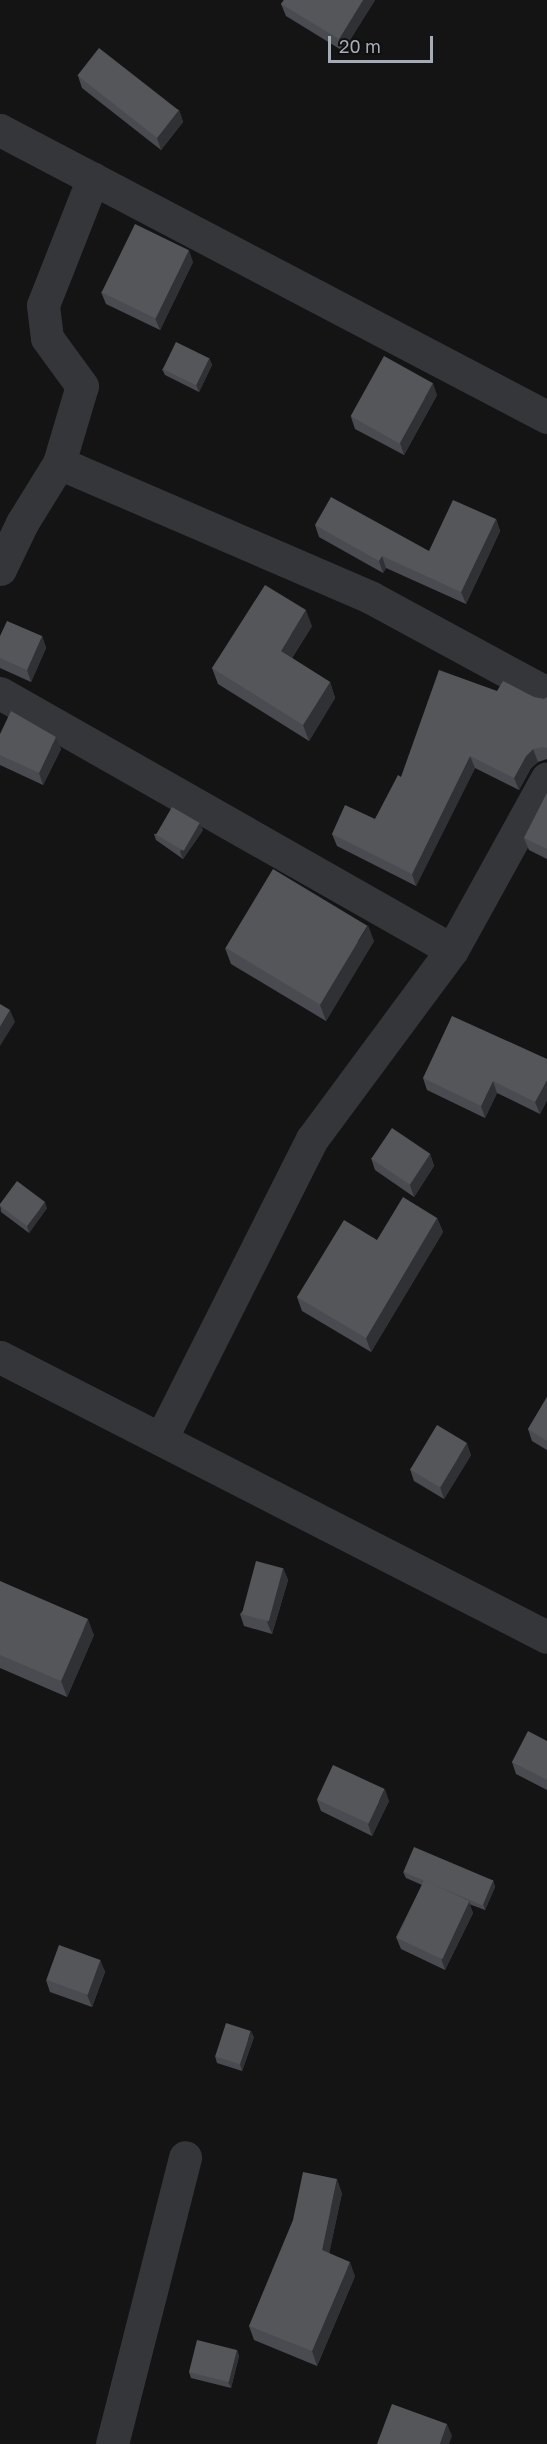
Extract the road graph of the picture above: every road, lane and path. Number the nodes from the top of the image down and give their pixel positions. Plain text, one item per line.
1 (0, 130) edge
2 (93, 178) junction
3 (547, 417) edge
4 (59, 463) junction
5 (0, 569) edge
6 (0, 693) edge
7 (547, 693) edge
8 (547, 778) edge
9 (452, 950) junction
10 (0, 1357) edge
11 (160, 1439) junction
12 (547, 1637) edge
13 (184, 2157) dead end
14 (112, 2444) edge

1 - 2 street
2 - 3 street
2 - 4 street
4 - 5 street
4 - 7 street
6 - 9 street
8 - 9 street
9 - 11 street
10 - 11 street
11 - 12 street
13 - 14 street

